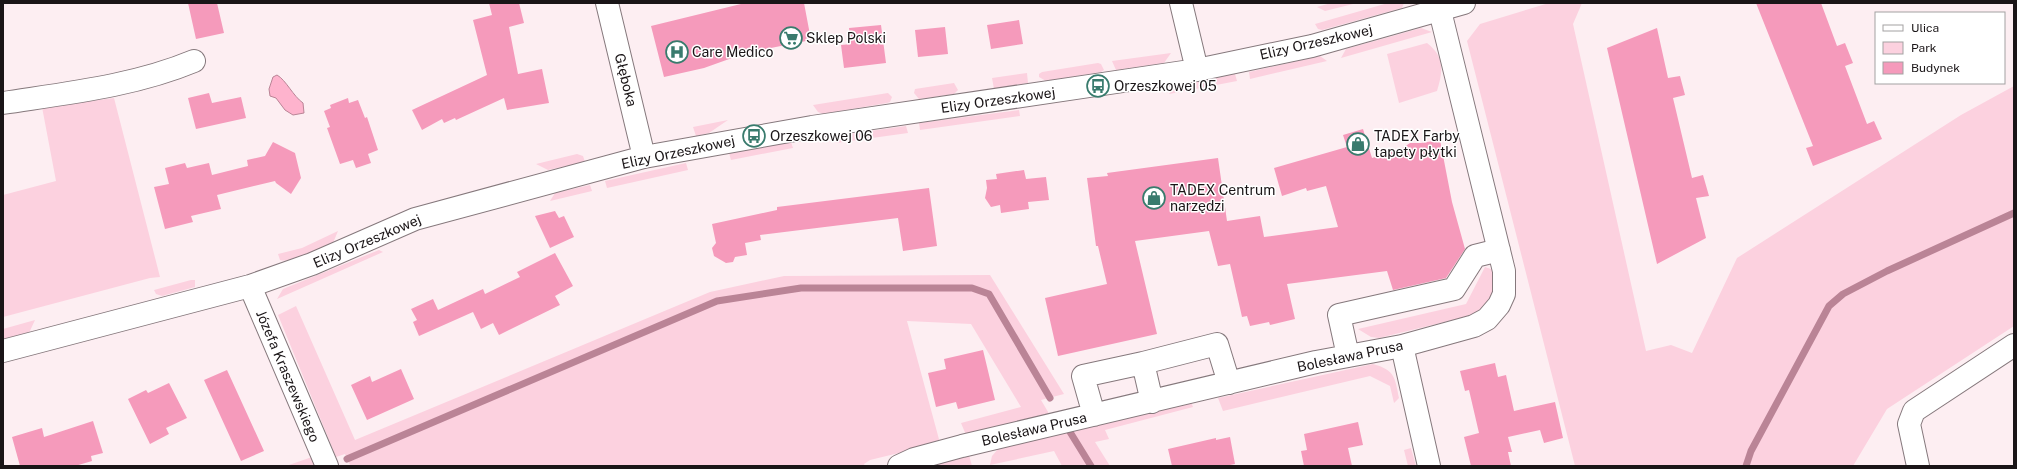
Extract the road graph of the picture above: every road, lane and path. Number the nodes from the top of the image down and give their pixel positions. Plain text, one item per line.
1 (607, 3) edge
2 (1181, 3) edge
3 (1464, 3) edge
4 (1440, 10) junction
5 (194, 61) dead end
6 (1197, 70) junction
7 (3, 104) edge
8 (644, 157) junction
9 (1499, 250) junction
10 (250, 286) junction
11 (2014, 345) edge
12 (1402, 346) junction
13 (3, 351) edge
14 (1348, 356) junction
15 (1143, 363) junction
16 (1229, 383) junction
17 (1152, 402) junction
18 (1094, 415) junction
19 (327, 466) edge
20 (900, 466) edge
21 (1429, 466) edge
22 (1918, 466) edge

1 - 8 street, Głęboka
2 - 6 street
3 - 4 street, Elizy Orzeszkowej
4 - 6 street, Elizy Orzeszkowej
4 - 9 street, Bolesława Prusa
5 - 7 street
6 - 8 street, Elizy Orzeszkowej
8 - 10 street, Elizy Orzeszkowej
9 - 12 street, Bolesława Prusa
9 - 14 street
10 - 13 street, Elizy Orzeszkowej
10 - 19 street, Józefa Kraszewskiego
11 - 22 street
12 - 14 street, Bolesława Prusa
12 - 21 street
14 - 16 street, Bolesława Prusa
15 - 16 street
15 - 17 street
15 - 18 street
16 - 17 street, Bolesława Prusa
17 - 18 street, Bolesława Prusa
18 - 20 street, Bolesława Prusa

